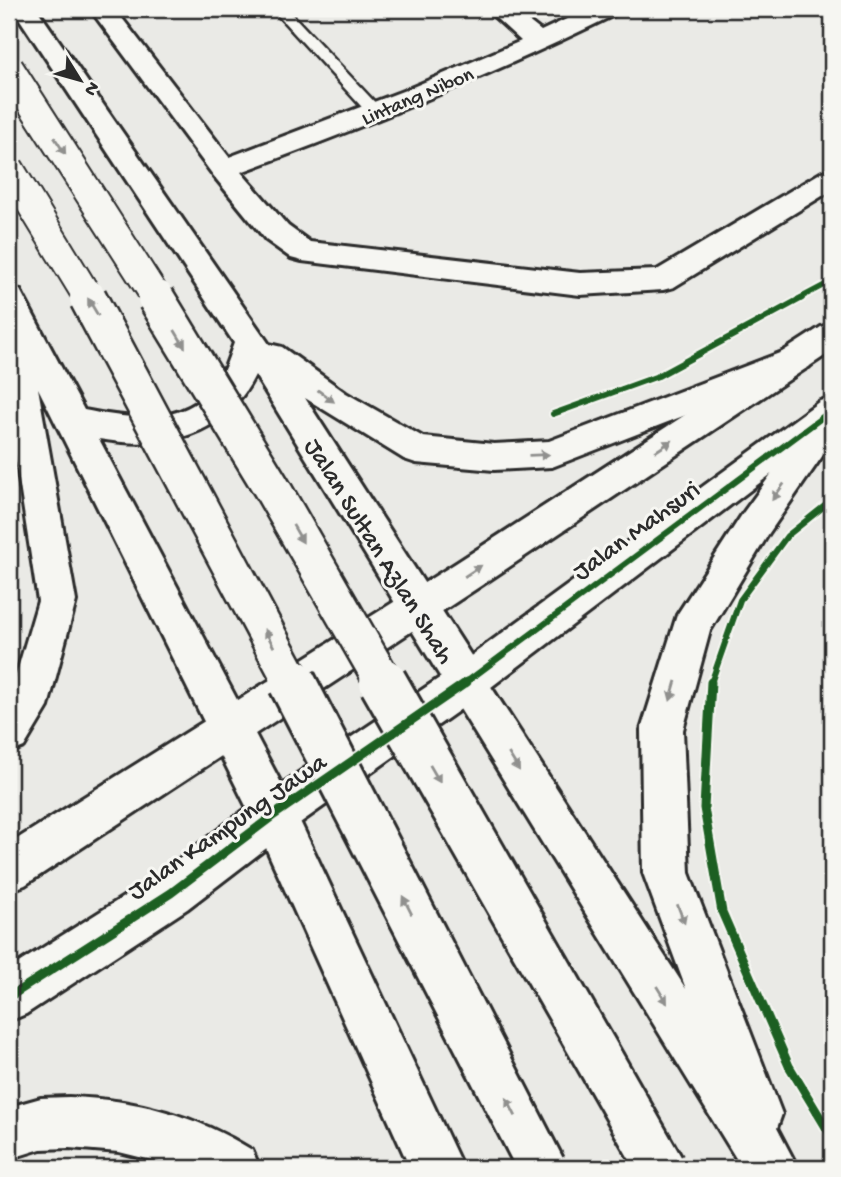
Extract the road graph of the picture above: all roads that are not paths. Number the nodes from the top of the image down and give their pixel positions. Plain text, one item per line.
1 (25, 9) edge
2 (102, 9) edge
3 (279, 9) edge
4 (498, 9) edge
5 (607, 9) edge
6 (539, 43) junction
7 (9, 68) edge
8 (377, 114) junction
9 (9, 168) edge
10 (223, 169) junction
11 (832, 178) edge
12 (9, 299) edge
13 (9, 314) edge
14 (832, 335) edge
15 (251, 342) junction
16 (797, 359) junction
17 (832, 411) edge
18 (832, 416) edge
19 (72, 420) junction
20 (415, 607) junction
21 (464, 684) junction
22 (229, 728) junction
23 (9, 734) edge
24 (274, 815) junction
25 (9, 869) edge
26 (9, 997) edge
27 (9, 1133) edge
28 (234, 1168) edge
29 (437, 1168) edge
30 (542, 1168) edge
31 (661, 1168) edge
32 (775, 1168) edge

1 - 15 main road, Jalan Sultan Azlan Shah
2 - 10 main road
3 - 8 lane
4 - 6 main road
5 - 6 main road, Lintang Nibon
6 - 8 main road, Lintang Nibon
7 -> 31 main road, bridge
8 - 10 main road, Lintang Nibon
30 -> 9 main road, bridge
10 - 11 main road
12 - 19 main road
13 - 23 main road
14 - 16 main road, Jalan Mahsuri
15 -> 16 main road
15 - 19 main road
15 - 20 main road, Jalan Sultan Azlan Shah
20 -> 16 main road, Jalan Mahsuri
17 - 21 main road, Jalan Mahsuri
18 -> 32 main road
19 - 22 main road
20 - 21 main road, Jalan Sultan Azlan Shah
20 - 22 main road
21 - 24 main road, Jalan Kampung Jawa
21 -> 32 main road, Jalan Sultan Azlan Shah
22 - 24 main road
22 - 25 main road
24 - 26 main road, Jalan Kampung Jawa
24 - 29 main road
27 - 28 main road

